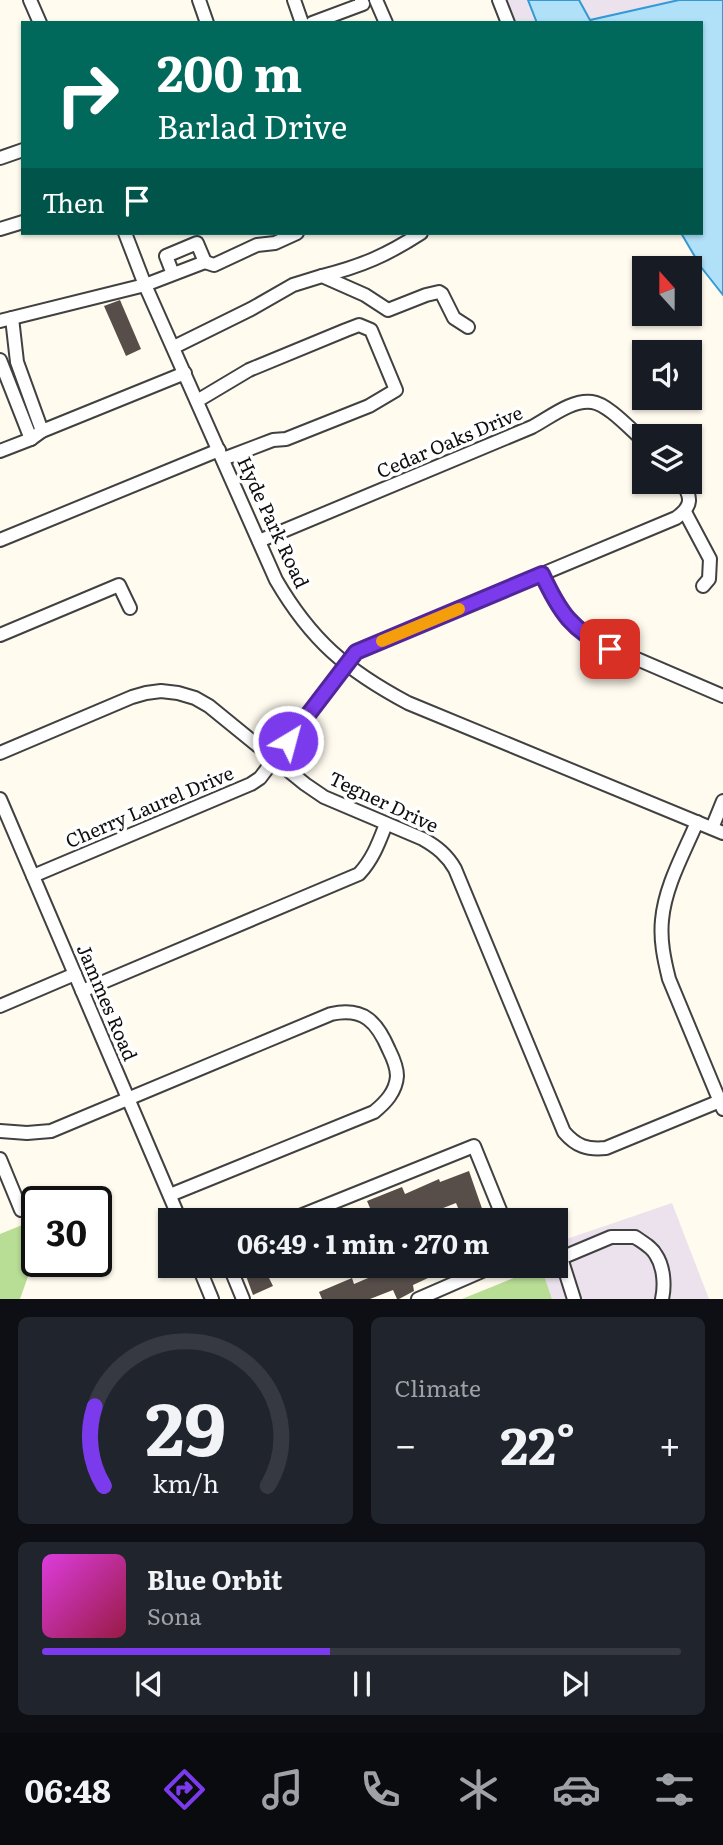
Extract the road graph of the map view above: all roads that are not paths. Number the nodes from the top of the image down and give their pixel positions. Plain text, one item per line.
1 (198, 0) edge
2 (294, 0) edge
3 (361, 0) edge
4 (376, 0) edge
5 (499, 0) edge
6 (33, 1) edge
7 (39, 21) edge
8 (206, 21) edge
9 (301, 21) edge
10 (317, 21) edge
11 (385, 21) edge
12 (507, 21) edge
13 (21, 151) edge
14 (0, 158) edge
15 (21, 223) edge
16 (0, 229) edge
17 (126, 235) edge
18 (293, 235) edge
19 (418, 235) edge
20 (205, 262) junction
21 (173, 274) junction
22 (322, 276) junction
23 (145, 285) junction
24 (6, 320) edge
25 (468, 327) dead end
26 (174, 347) junction
27 (0, 360) edge
28 (185, 373) junction
29 (197, 401) junction
30 (42, 431) junction
31 (632, 431) edge
32 (31, 439) junction
33 (0, 451) edge
34 (221, 455) junction
35 (688, 494) edge
36 (687, 508) junction
37 (0, 540) edge
38 (259, 541) junction
39 (542, 574) junction
40 (703, 586) dead end
41 (130, 608) dead end
42 (0, 635) edge
43 (346, 665) junction
44 (723, 696) edge
45 (0, 753) edge
46 (274, 760) junction
47 (0, 799) edge
48 (723, 801) edge
49 (696, 822) junction
50 (386, 824) junction
51 (717, 831) edge
52 (33, 876) junction
53 (75, 974) junction
54 (82, 991) junction
55 (0, 1006) edge
56 (128, 1099) junction
57 (721, 1105) edge
58 (0, 1130) edge
59 (0, 1159) edge
60 (170, 1195) junction
61 (175, 1208) edge
62 (320, 1208) edge
63 (499, 1208) edge
64 (21, 1210) dead end
65 (203, 1278) edge
66 (234, 1278) edge
67 (466, 1278) edge
68 (212, 1299) edge
69 (243, 1299) edge
70 (418, 1299) edge
71 (573, 1299) edge
72 (662, 1299) edge

1 - 8 street
2 - 9 street
3 - 10 street
4 - 11 street
5 - 12 street
6 - 7 street
13 - 14 street
15 - 16 street
17 - 23 street, Hyde Park Road
18 - 20 street
19 - 22 street
20 - 21 street
20 - 21 street
21 - 23 street
22 - 25 street
22 - 26 street
23 - 24 street
23 - 26 street, Hyde Park Road
24 - 30 street
26 - 28 street, Hyde Park Road
27 - 32 street
28 - 29 street, Hyde Park Road
28 - 30 street
29 - 34 street, Hyde Park Road
29 - 34 street
30 - 32 street
31 - 38 street, Cedar Oaks Drive
32 - 33 street
34 - 37 street
34 - 38 street, Hyde Park Road
35 - 36 street
36 - 39 street, Cherry Laurel Drive
36 - 40 street
38 - 43 street, Hyde Park Road
39 - 43 street, Cherry Laurel Drive
39 - 44 street
41 - 42 street
43 - 46 street, Cherry Laurel Drive
43 - 49 street, Hyde Park Road
45 - 46 street, Tegner Drive
46 - 50 street, Tegner Drive
46 - 52 street, Cherry Laurel Drive
47 - 52 street, Jammes Road
48 - 51 street
49 - 51 street, Hyde Park Road
49 - 57 street
50 - 54 street
50 - 57 street, Tegner Drive
52 - 53 street, Jammes Road
53 - 54 street, Jammes Road
53 - 55 street
54 - 56 street, Jammes Road
56 - 58 street
56 - 60 street, Jammes Road
56 - 60 street
59 - 64 street
60 - 61 street, Jammes Road
62 - 63 street
65 - 68 street
66 - 69 street
67 - 70 street
71 - 72 street

